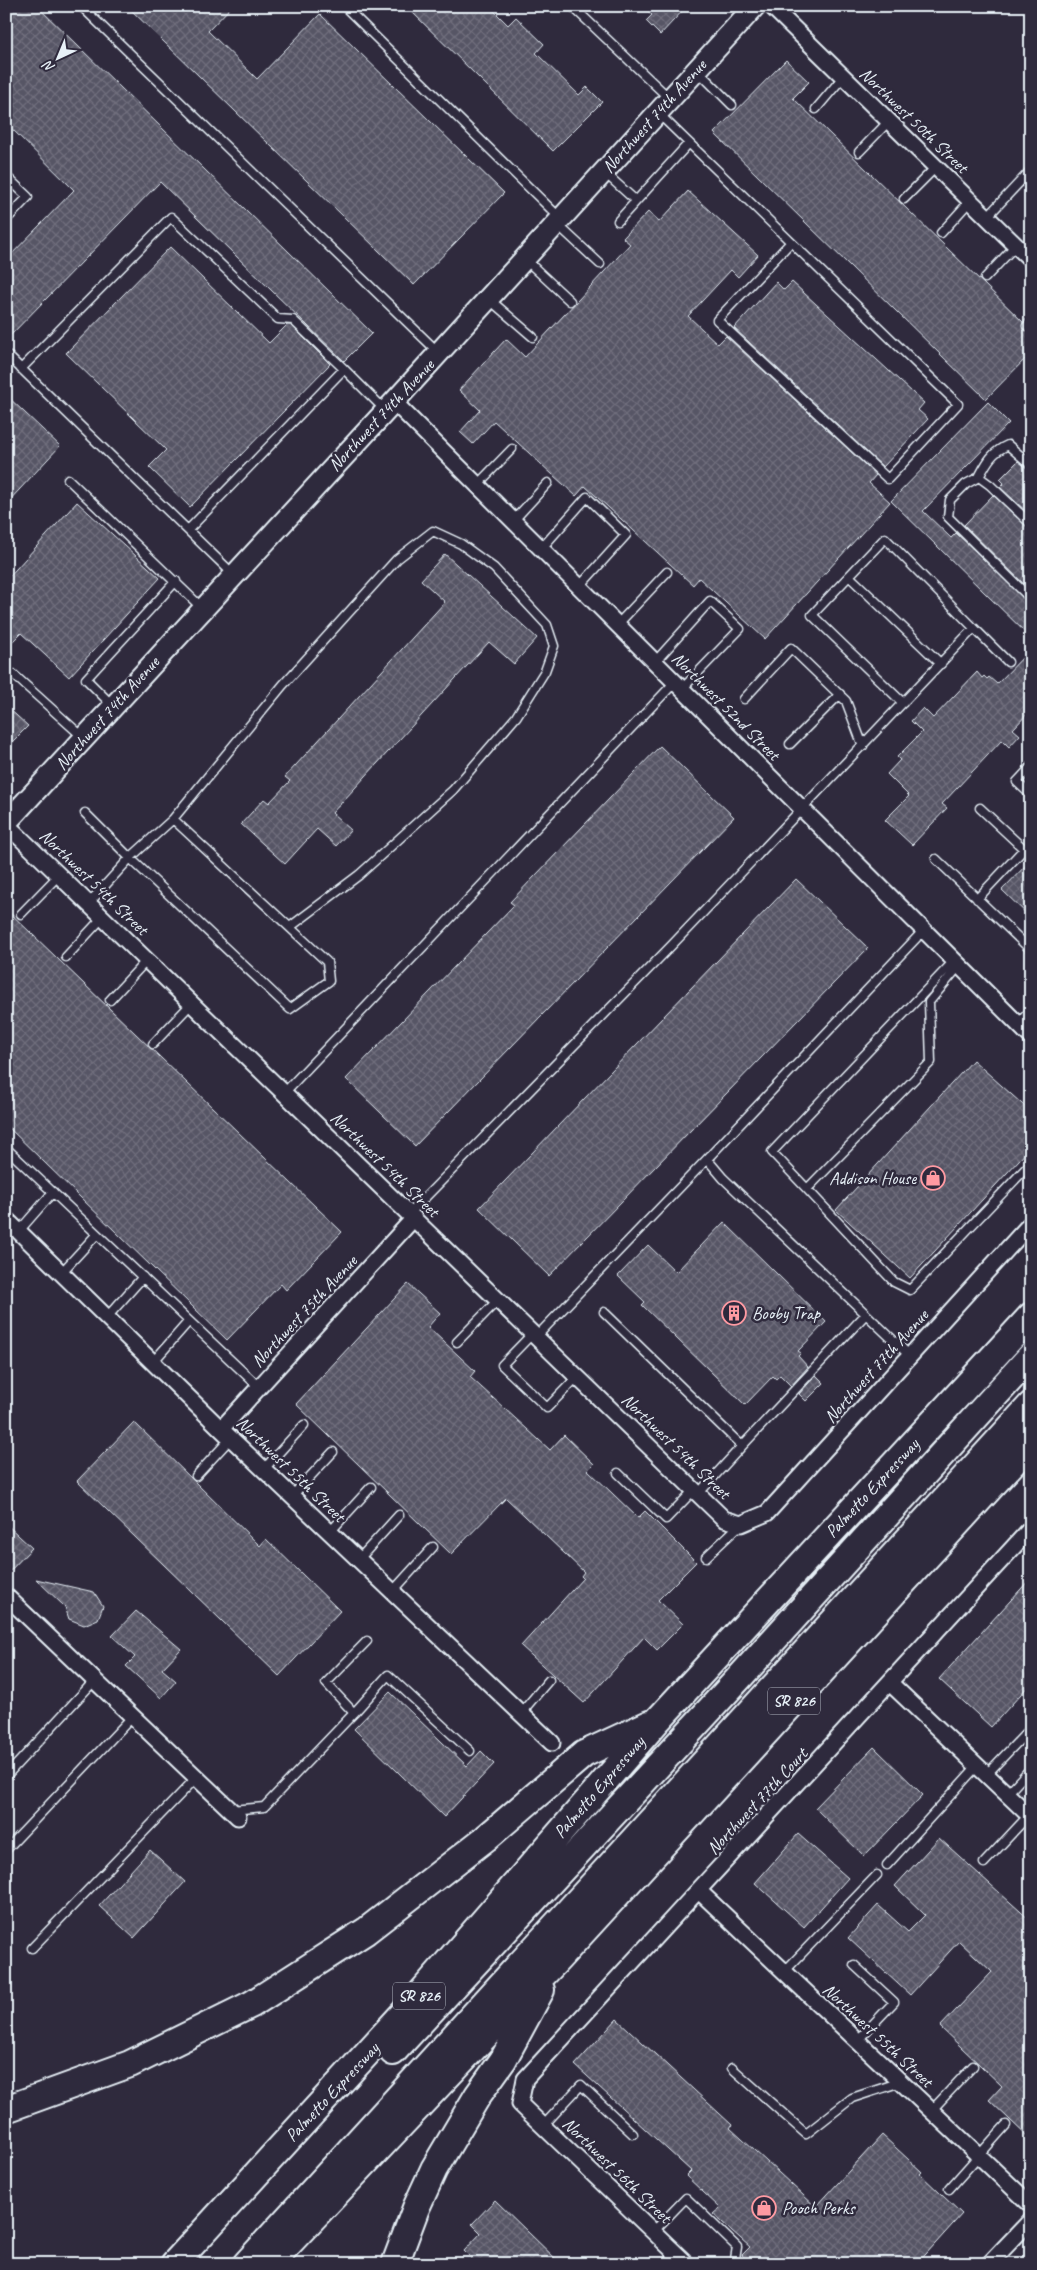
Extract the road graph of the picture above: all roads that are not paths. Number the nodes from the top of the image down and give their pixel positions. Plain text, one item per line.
1 (81, 6) edge
2 (344, 6) edge
3 (572, 6) edge
4 (755, 6) edge
5 (771, 6) edge
6 (697, 70) junction
7 (843, 77) junction
8 (732, 105) dead end
9 (664, 106) junction
10 (816, 109) dead end
11 (889, 121) junction
12 (689, 143) junction
13 (859, 152) dead end
14 (936, 167) junction
15 (1031, 170) edge
16 (604, 172) junction
17 (6, 176) edge
18 (904, 199) dead end
19 (636, 201) junction
20 (970, 201) junction
21 (986, 217) junction
22 (6, 220) edge
23 (618, 221) dead end
24 (558, 222) junction
25 (941, 233) dead end
26 (791, 242) junction
27 (1016, 245) junction
28 (525, 258) junction
29 (1031, 260) edge
30 (600, 264) dead end
31 (985, 278) dead end
32 (488, 298) junction
33 (570, 301) dead end
34 (533, 336) dead end
35 (439, 352) junction
36 (6, 354) edge
37 (21, 368) junction
38 (344, 369) junction
39 (390, 406) junction
40 (512, 449) dead end
41 (1031, 465) edge
42 (979, 477) junction
43 (68, 479) dead end
44 (548, 483) dead end
45 (478, 485) junction
46 (513, 521) junction
47 (1031, 524) edge
48 (188, 530) junction
49 (542, 549) junction
50 (667, 572) dead end
51 (234, 574) junction
52 (850, 576) junction
53 (176, 581) junction
54 (579, 587) junction
55 (1031, 599) edge
56 (202, 608) junction
57 (617, 625) junction
58 (974, 628) junction
59 (655, 662) junction
60 (1008, 662) dead end
61 (941, 664) junction
62 (13, 674) dead end
63 (678, 686) junction
64 (840, 694) junction
65 (744, 699) dead end
66 (903, 703) junction
67 (113, 706) junction
68 (84, 738) junction
69 (790, 744) dead end
70 (862, 746) junction
71 (1031, 768) edge
72 (1031, 795) edge
73 (980, 808) dead end
74 (802, 809) junction
75 (86, 813) dead end
76 (174, 820) junction
77 (6, 823) edge
78 (130, 858) junction
79 (936, 859) dead end
80 (59, 875) junction
81 (977, 899) junction
82 (89, 903) junction
83 (21, 914) dead end
84 (103, 917) junction
85 (290, 928) junction
86 (924, 930) junction
87 (1031, 950) edge
88 (66, 957) dead end
89 (147, 960) junction
90 (956, 963) junction
91 (110, 1000) dead end
92 (192, 1003) junction
93 (1031, 1010) edge
94 (1018, 1024) junction
95 (1031, 1037) edge
96 (153, 1044) dead end
97 (284, 1092) junction
98 (6, 1148) edge
99 (707, 1159) junction
100 (1031, 1163) edge
101 (807, 1189) junction
102 (53, 1192) junction
103 (412, 1216) junction
104 (6, 1219) edge
105 (1031, 1223) edge
106 (19, 1231) junction
107 (97, 1234) junction
108 (61, 1273) junction
109 (143, 1277) junction
110 (498, 1300) junction
111 (604, 1312) dead end
112 (866, 1314) junction
113 (1031, 1316) edge
114 (107, 1317) junction
115 (189, 1320) junction
116 (534, 1335) junction
117 (458, 1342) dead end
118 (910, 1356) junction
119 (1031, 1356) edge
120 (153, 1362) junction
121 (577, 1376) junction
122 (260, 1387) junction
123 (1031, 1405) edge
124 (304, 1425) dead end
125 (226, 1433) junction
126 (1031, 1443) edge
127 (742, 1446) junction
128 (333, 1452) dead end
129 (264, 1469) junction
130 (618, 1473) dead end
131 (196, 1476) dead end
132 (371, 1487) dead end
133 (696, 1492) junction
134 (292, 1496) junction
135 (399, 1515) dead end
136 (741, 1524) junction
137 (1031, 1528) edge
138 (330, 1532) junction
139 (433, 1547) dead end
140 (706, 1557) dead end
141 (359, 1559) junction
142 (393, 1592) junction
143 (6, 1596) edge
144 (367, 1641) dead end
145 (95, 1680) junction
146 (549, 1680) dead end
147 (890, 1683) junction
148 (354, 1713) junction
149 (520, 1713) junction
150 (133, 1716) junction
151 (657, 1721) junction
152 (1031, 1728) edge
153 (552, 1743) dead end
154 (470, 1751) dead end
155 (1031, 1768) edge
156 (982, 1770) junction
157 (6, 1776) edge
158 (197, 1777) junction
159 (1007, 1794) junction
160 (234, 1813) joint
161 (1030, 1816) edge
162 (6, 1850) edge
163 (984, 1863) dead end
164 (887, 1865) dead end
165 (877, 1874) dead end
166 (699, 1891) junction
167 (32, 1948) dead end
168 (558, 1959) junction
169 (854, 1965) dead end
170 (784, 1972) junction
171 (857, 2041) junction
172 (973, 2066) dead end
173 (732, 2068) dead end
174 (901, 2082) junction
175 (520, 2104) joint
176 (6, 2109) edge
177 (931, 2111) junction
178 (1006, 2125) dead end
179 (543, 2126) junction
180 (633, 2134) dead end
181 (978, 2155) junction
182 (949, 2188) dead end
183 (1031, 2205) edge
184 (1031, 2220) edge
185 (654, 2232) junction
186 (174, 2264) edge
187 (198, 2264) edge
188 (246, 2264) edge
189 (270, 2264) edge
190 (396, 2264) edge
191 (687, 2264) edge
192 (731, 2264) edge
193 (989, 2264) edge

1 - 35 lane
2 - 24 lane
3 - 9 lane
4 - 6 street, Northwest 74th Avenue
5 - 7 street, Northwest 50th Street
6 - 8 lane
6 - 9 street, Northwest 74th Avenue
7 - 10 lane
7 - 11 street, Northwest 50th Street
9 - 12 lane
9 - 16 street, Northwest 74th Avenue
11 - 13 lane
11 - 14 street, Northwest 50th Street
12 - 19 lane
12 - 26 lane
14 - 18 lane
14 - 20 street, Northwest 50th Street
15 - 21 lane
16 - 19 lane
16 - 24 street, Northwest 74th Avenue
17 - 22 lane
19 - 23 lane
20 - 21 street, Northwest 50th Street
20 - 25 lane
21 - 27 street, Northwest 50th Street
24 - 28 street, Northwest 74th Avenue
24 - 30 lane
26 - 26 lane
27 - 29 street, Northwest 50th Street
27 - 31 lane
28 - 32 street, Northwest 74th Avenue
28 - 33 lane
32 - 34 lane
32 - 35 street, Northwest 74th Avenue
35 - 39 street, Northwest 74th Avenue
36 - 37 lane
37 - 38 lane
37 - 48 lane
38 - 39 lane
38 - 48 lane
39 - 45 street, Northwest 52nd Street
39 - 51 street, Northwest 74th Avenue
40 - 45 lane
41 - 42 lane
42 - 47 lane
42 - 55 lane
43 - 53 lane
44 - 46 lane
45 - 46 street, Northwest 52nd Street
46 - 49 street, Northwest 52nd Street
48 - 51 lane
49 - 54 street, Northwest 52nd Street
49 - 54 lane
50 - 57 lane
51 - 56 street, Northwest 74th Avenue
52 - 58 lane
52 - 61 lane
52 - 66 lane
53 - 56 lane
53 - 67 lane
54 - 57 street, Northwest 52nd Street
56 - 67 street, Northwest 74th Avenue
57 - 59 street, Northwest 52nd Street
58 - 60 lane
58 - 61 lane
59 - 63 street, Northwest 52nd Street
59 - 63 lane
61 - 66 lane
62 - 68 lane
63 - 74 street, Northwest 52nd Street
63 - 97 lane
64 - 65 lane
64 - 69 lane
64 - 70 lane
66 - 70 lane
67 - 68 street, Northwest 74th Avenue
68 - 77 street, Northwest 74th Avenue
70 - 74 lane
71 - 72 lane
73 - 81 lane
74 - 86 street, Northwest 52nd Street
74 - 103 lane
75 - 78 lane
76 - 78 lane
76 - 85 lane
76 - 85 lane
77 - 80 street, Northwest 54th Street
78 - 82 lane
78 - 85 lane
79 - 81 lane
80 - 82 street, Northwest 54th Street
80 - 83 lane
81 - 87 lane
82 - 84 street, Northwest 54th Street
84 - 88 lane
84 - 89 street, Northwest 54th Street
86 - 90 street, Northwest 52nd Street
86 - 99 lane
89 - 91 lane
89 - 92 street, Northwest 54th Street
90 - 94 street, Northwest 52nd Street
90 - 101 lane
90 - 101 lane
92 - 96 lane
92 - 97 street, Northwest 54th Street
93 - 94 lane
94 - 95 street, Northwest 52nd Street
97 - 103 street, Northwest 54th Street
98 - 102 lane
99 - 112 lane
99 - 116 lane
100 - 101 lane
102 - 106 lane
102 - 107 lane
103 - 110 street, Northwest 54th Street
103 - 122 street, Northwest 75th Avenue
104 - 106 street, Northwest 55th Street
105 - 118 street, Northwest 77th Avenue
106 - 108 street, Northwest 55th Street
107 - 108 lane
107 - 109 lane
108 - 114 street, Northwest 55th Street
109 - 114 lane
109 - 115 lane
110 - 116 street, Northwest 54th Street
110 - 117 lane
111 - 127 lane
112 - 118 lane
112 - 127 lane
113 - 151 highway, Palmetto Expressway / SR 826
114 - 120 street, Northwest 55th Street
115 - 120 lane
115 - 122 lane
116 - 121 street, Northwest 54th Street
116 - 121 lane
118 - 136 street, Northwest 77th Avenue
119 - 187 highway
120 - 125 street, Northwest 55th Street
121 - 133 street, Northwest 54th Street
122 - 125 street, Northwest 75th Avenue
123 - 188 highway
124 - 129 lane
125 - 129 street, Northwest 55th Street
125 - 131 lane
126 - 168 highway, SR 826
127 - 133 lane
128 - 134 lane
129 - 134 street, Northwest 55th Street
130 - 133 lane
132 - 138 lane
133 - 136 street, Northwest 54th Street
134 - 138 street, Northwest 55th Street
135 - 141 lane
136 - 140 lane
137 - 147 street, Northwest 77th Court
138 - 141 street, Northwest 55th Street
139 - 142 lane
141 - 142 street, Northwest 55th Street
142 - 149 street, Northwest 55th Street
143 - 145 street
144 - 148 lane
145 - 150 street
145 - 157 lane
146 - 149 lane
147 - 156 street
147 - 166 street, Northwest 77th Court
148 - 154 lane
148 - 160 lane
149 - 153 street, Northwest 55th Street
150 - 158 street
150 - 162 lane
151 - 176 highway
151 - 186 highway, Palmetto Expressway / SR 826
152 - 156 lane
155 - 159 lane
156 - 159 street
156 - 164 lane
158 - 160 street
158 - 167 lane
159 - 161 street
161 - 163 lane
165 - 170 lane
166 - 170 street, Northwest 55th Street
166 - 175 street, Northwest 77th Court
168 - 189 highway, SR 826
168 - 190 highway
169 - 171 lane
170 - 171 street, Northwest 55th Street
171 - 174 street, Northwest 55th Street
172 - 177 lane
173 - 174 lane
174 - 177 street, Northwest 55th Street
175 - 179 street, Northwest 56th Street
177 - 181 street, Northwest 55th Street
178 - 181 lane
179 - 180 lane
179 - 185 street, Northwest 56th Street
181 - 182 lane
181 - 183 street, Northwest 55th Street
184 - 193 street
185 - 191 street, Northwest 56th Street
185 - 192 lane

